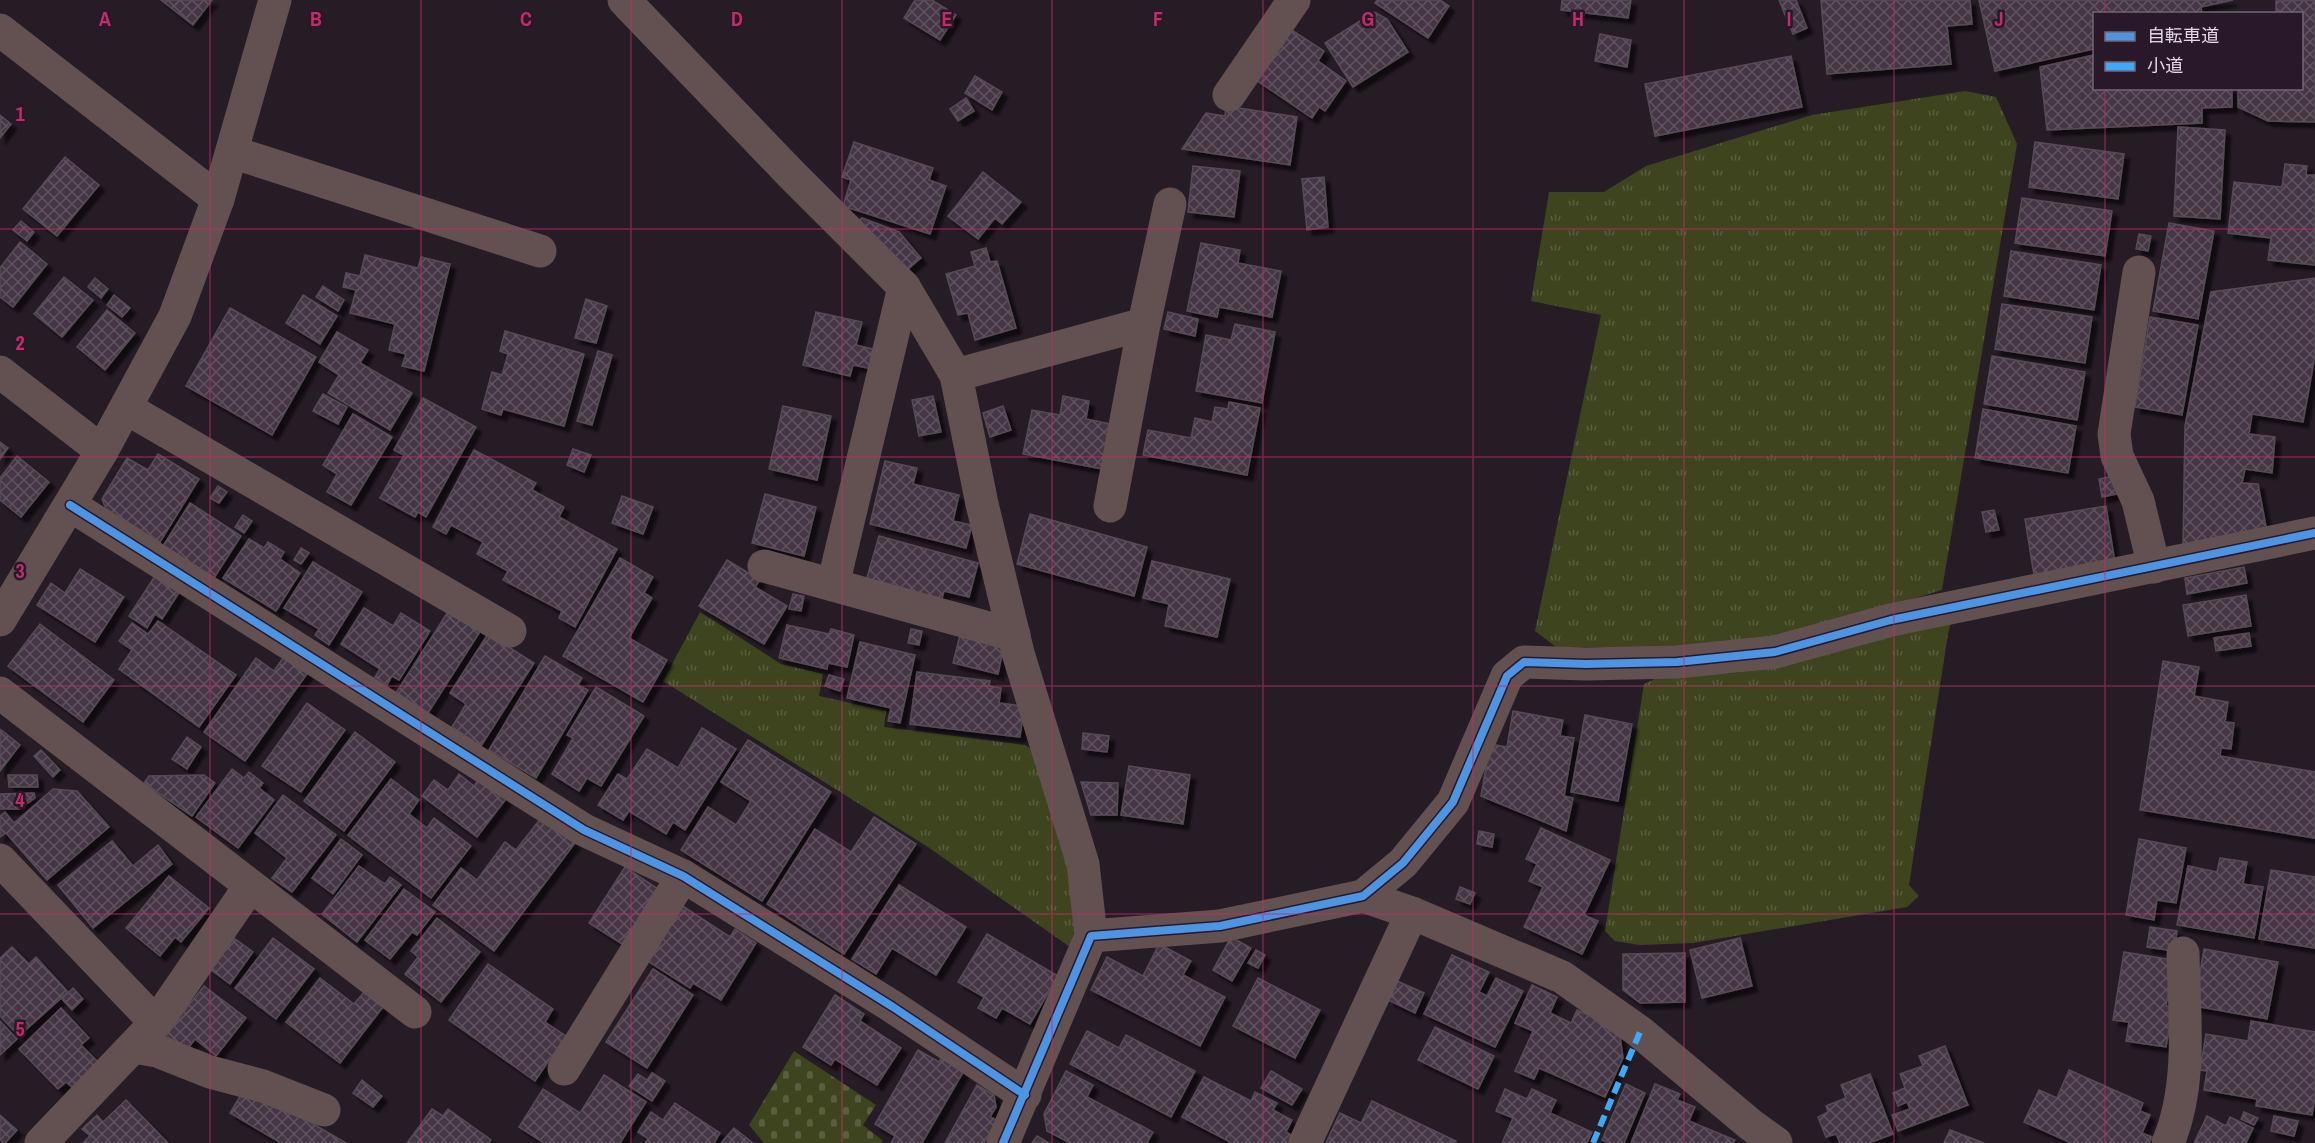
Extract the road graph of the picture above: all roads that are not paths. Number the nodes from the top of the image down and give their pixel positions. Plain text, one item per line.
1 (275, 0) edge
2 (624, 0) edge
3 (1294, 0) edge
4 (0, 30) edge
5 (1229, 95) dead end
6 (232, 152) junction
7 (218, 199) junction
8 (1170, 204) dead end
9 (540, 251) dead end
10 (2139, 272) dead end
11 (904, 287) junction
12 (1144, 324) junction
13 (0, 372) edge
14 (956, 375) junction
15 (126, 408) junction
16 (102, 451) junction
17 (70, 505) junction
18 (1110, 506) dead end
19 (2315, 533) edge
20 (764, 566) dead end
21 (2154, 567) junction
22 (833, 585) junction
23 (0, 620) edge
24 (510, 631) dead end
25 (1014, 635) junction
26 (0, 693) edge
27 (0, 860) edge
28 (683, 876) junction
29 (250, 885) junction
30 (1363, 896) junction
31 (1412, 913) junction
32 (1091, 936) junction
33 (2183, 953) dead end
34 (415, 1012) dead end
35 (156, 1023) junction
36 (133, 1047) junction
37 (564, 1069) dead end
38 (1025, 1095) junction
39 (324, 1110) dead end
40 (41, 1143) edge
41 (1003, 1143) edge
42 (1305, 1143) edge
43 (1776, 1143) edge
44 (2168, 1143) edge

1 - 6 street
2 - 11 street
3 - 5 street
4 - 7 street
6 - 7 street
6 - 9 street
7 - 15 street
8 - 12 street
10 - 21 street
11 - 14 street
11 - 22 street
12 - 14 street
12 - 18 street
13 - 16 street
14 - 25 street
15 - 16 street
15 - 24 street
16 - 17 street
17 - 23 street
17 - 28 street
19 - 21 street
20 - 22 street
21 - 30 street
22 - 25 street
25 - 32 street
26 - 29 street
27 - 35 street
28 - 37 street
28 - 38 street
29 - 34 street
29 - 35 street
30 - 31 street
30 - 32 street
31 - 42 street
31 - 43 street
32 - 38 street
33 - 44 street
35 - 36 street
36 - 39 street
36 - 40 street
38 - 41 street

